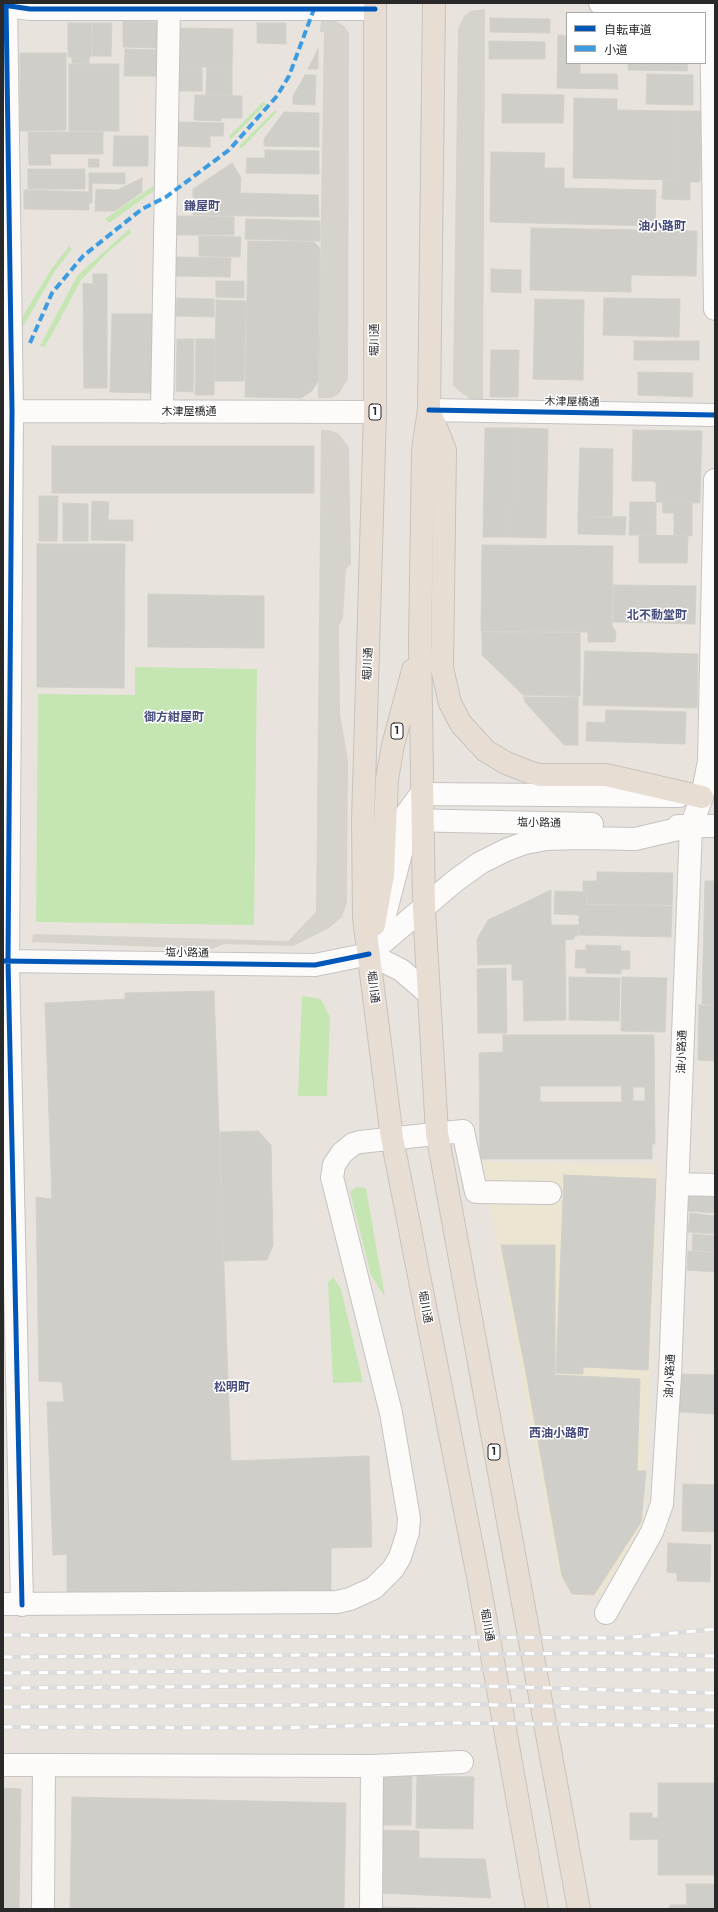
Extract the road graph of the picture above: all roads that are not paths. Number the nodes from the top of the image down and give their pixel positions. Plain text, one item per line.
1 (434, 3) edge
2 (600, 3) edge
3 (713, 4) edge
4 (5, 5) edge
5 (375, 6) edge
6 (169, 8) junction
7 (714, 210) edge
8 (715, 309) edge
9 (429, 410) junction
10 (8, 411) edge
11 (162, 412) junction
12 (375, 412) junction
13 (715, 415) edge
14 (715, 480) edge
15 (420, 644) junction
16 (422, 794) junction
17 (708, 797) edge
18 (363, 820) junction
19 (403, 820) junction
20 (691, 826) junction
21 (715, 826) edge
22 (424, 909) junction
23 (369, 954) junction
24 (5, 961) edge
25 (428, 993) junction
26 (437, 1133) junction
27 (392, 1138) junction
28 (677, 1184) junction
29 (715, 1185) edge
30 (550, 1193) dead end
31 (13, 1605) edge
32 (606, 1613) dead end
33 (462, 1762) dead end
34 (3, 1765) edge
35 (44, 1765) junction
36 (372, 1766) junction
37 (43, 1909) edge
38 (371, 1909) edge
39 (538, 1909) edge
40 (579, 1909) edge

1 - 9 highway, 1
2 - 3 street
3 - 7 street
4 - 6 street
4 - 10 street
5 - 6 street
5 - 12 highway, 堀川通 / 1
6 - 11 street
7 - 8 street
9 - 13 street, 木津屋橋通
9 - 15 highway, 1
9 - 17 highway, 1
10 - 11 street, 木津屋橋通
10 - 24 street
11 - 12 street, 木津屋橋通
12 - 18 highway, 堀川通 / 1
14 - 17 street, 油小路通
15 - 16 highway, 1
15 - 19 highway, 1
16 - 17 street
16 - 19 highway, 1
17 - 20 street, 油小路通
18 - 19 street, 塩小路通
18 - 23 highway, 堀川通 / 1
19 - 20 street, 塩小路通
19 - 22 highway, 1
19 - 23 highway, 1
20 - 21 street, 塩小路通
20 - 22 street
20 - 28 street, 油小路通
22 - 23 street
22 - 25 highway, 1
23 - 24 street, 塩小路通
23 - 25 street
23 - 27 highway, 堀川通 / 1
24 - 31 street
25 - 26 highway, 1
26 - 27 street
26 - 30 street
26 - 40 highway, 1
27 - 31 street
27 - 39 highway, 堀川通 / 1
28 - 29 street
28 - 32 street, 油小路通
33 - 36 street
34 - 35 street
35 - 36 street
35 - 37 street
36 - 38 street

